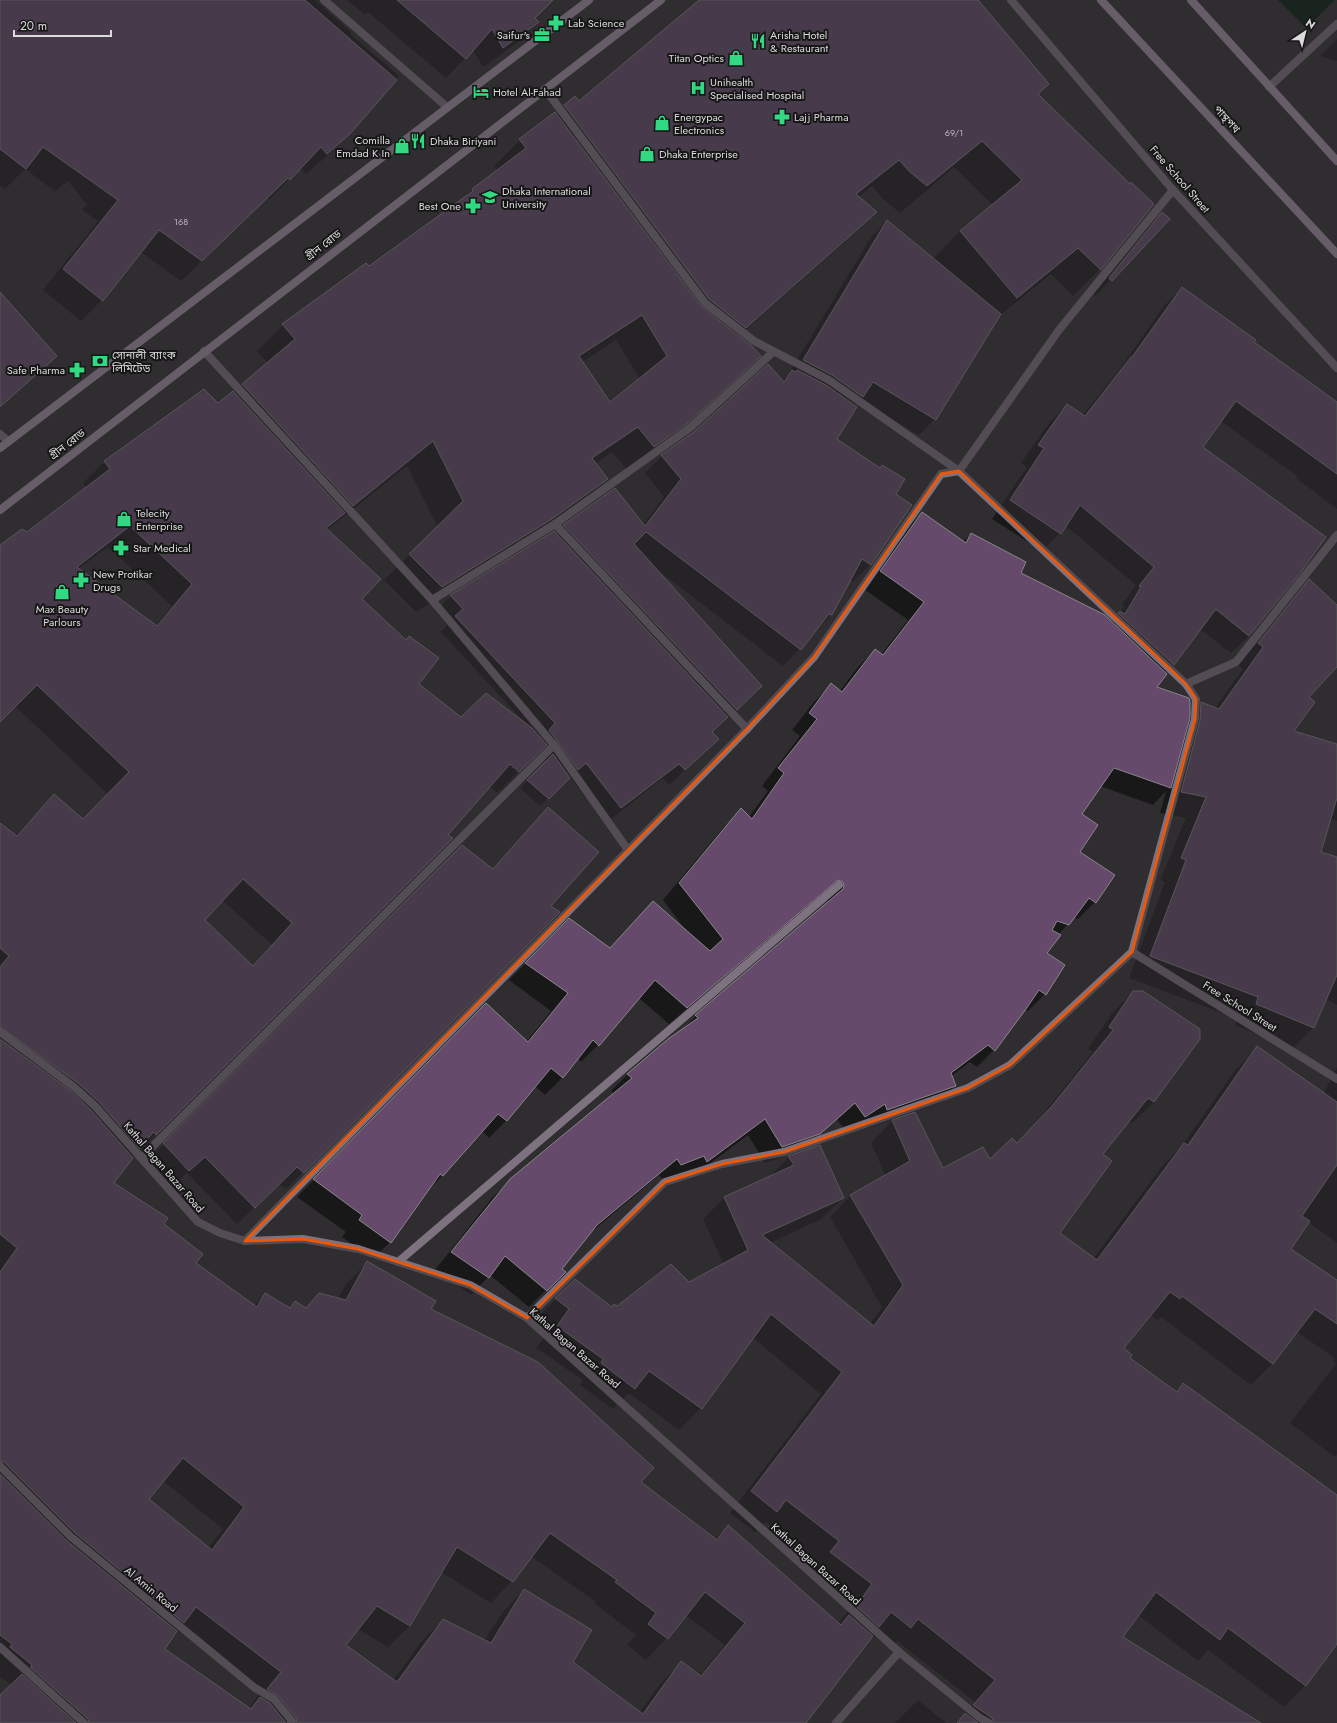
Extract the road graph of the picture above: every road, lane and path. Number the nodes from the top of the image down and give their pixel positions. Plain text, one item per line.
1 (324, 0) edge
2 (589, 0) edge
3 (661, 0) edge
4 (1011, 0) edge
5 (1101, 0) edge
6 (1191, 0) edge
7 (1337, 24) edge
8 (1269, 87) junction
9 (545, 89) junction
10 (447, 108) junction
11 (1337, 161) edge
12 (1174, 190) junction
13 (1337, 254) edge
14 (204, 351) junction
15 (773, 352) junction
16 (1337, 368) edge
17 (0, 434) edge
18 (8, 442) junction
19 (0, 448) edge
20 (959, 471) junction
21 (0, 510) edge
22 (555, 524) junction
23 (1337, 535) edge
24 (432, 600) junction
25 (1186, 684) junction
26 (747, 729) junction
27 (554, 745) junction
28 (628, 850) junction
29 (839, 885) dead end
30 (1132, 952) junction
31 (0, 1032) edge
32 (1337, 1079) edge
33 (141, 1158) junction
34 (245, 1241) junction
35 (398, 1262) junction
36 (527, 1318) junction
37 (0, 1466) edge
38 (0, 1647) edge
39 (899, 1652) junction
40 (84, 1723) edge
41 (291, 1723) edge
42 (836, 1723) edge
43 (989, 1723) edge

1 - 10 street
2 - 10 main road
3 - 9 main road, গ্রীন রোড
4 - 12 street, Free School Street
5 - 13 main road, পান্থপথ
6 - 8 main road
7 - 8 street
8 - 11 main road
9 - 14 main road, গ্রীন রোড
9 - 15 street
10 - 18 main road
12 - 16 street, Free School Street
12 - 20 street
14 - 21 main road, গ্রীন রোড
14 - 24 street
15 - 20 street
15 - 22 street
17 - 18 street
18 - 19 main road
20 - 25 street
20 - 26 street
22 - 24 street
22 - 26 street
23 - 25 street
24 - 27 street
25 - 30 street
26 - 28 street
27 - 28 street
27 - 33 street
28 - 34 street
29 - 35 street
30 - 32 street, Free School Street
30 - 36 street
31 - 33 street, Kathal Bagan Bazar Road
33 - 34 street, Kathal Bagan Bazar Road
34 - 35 street, Kathal Bagan Bazar Road
35 - 36 street, Kathal Bagan Bazar Road
36 - 39 street, Kathal Bagan Bazar Road
37 - 41 street, Al Amin Road
38 - 40 street
39 - 42 street
39 - 43 street, Kathal Bagan Bazar Road

